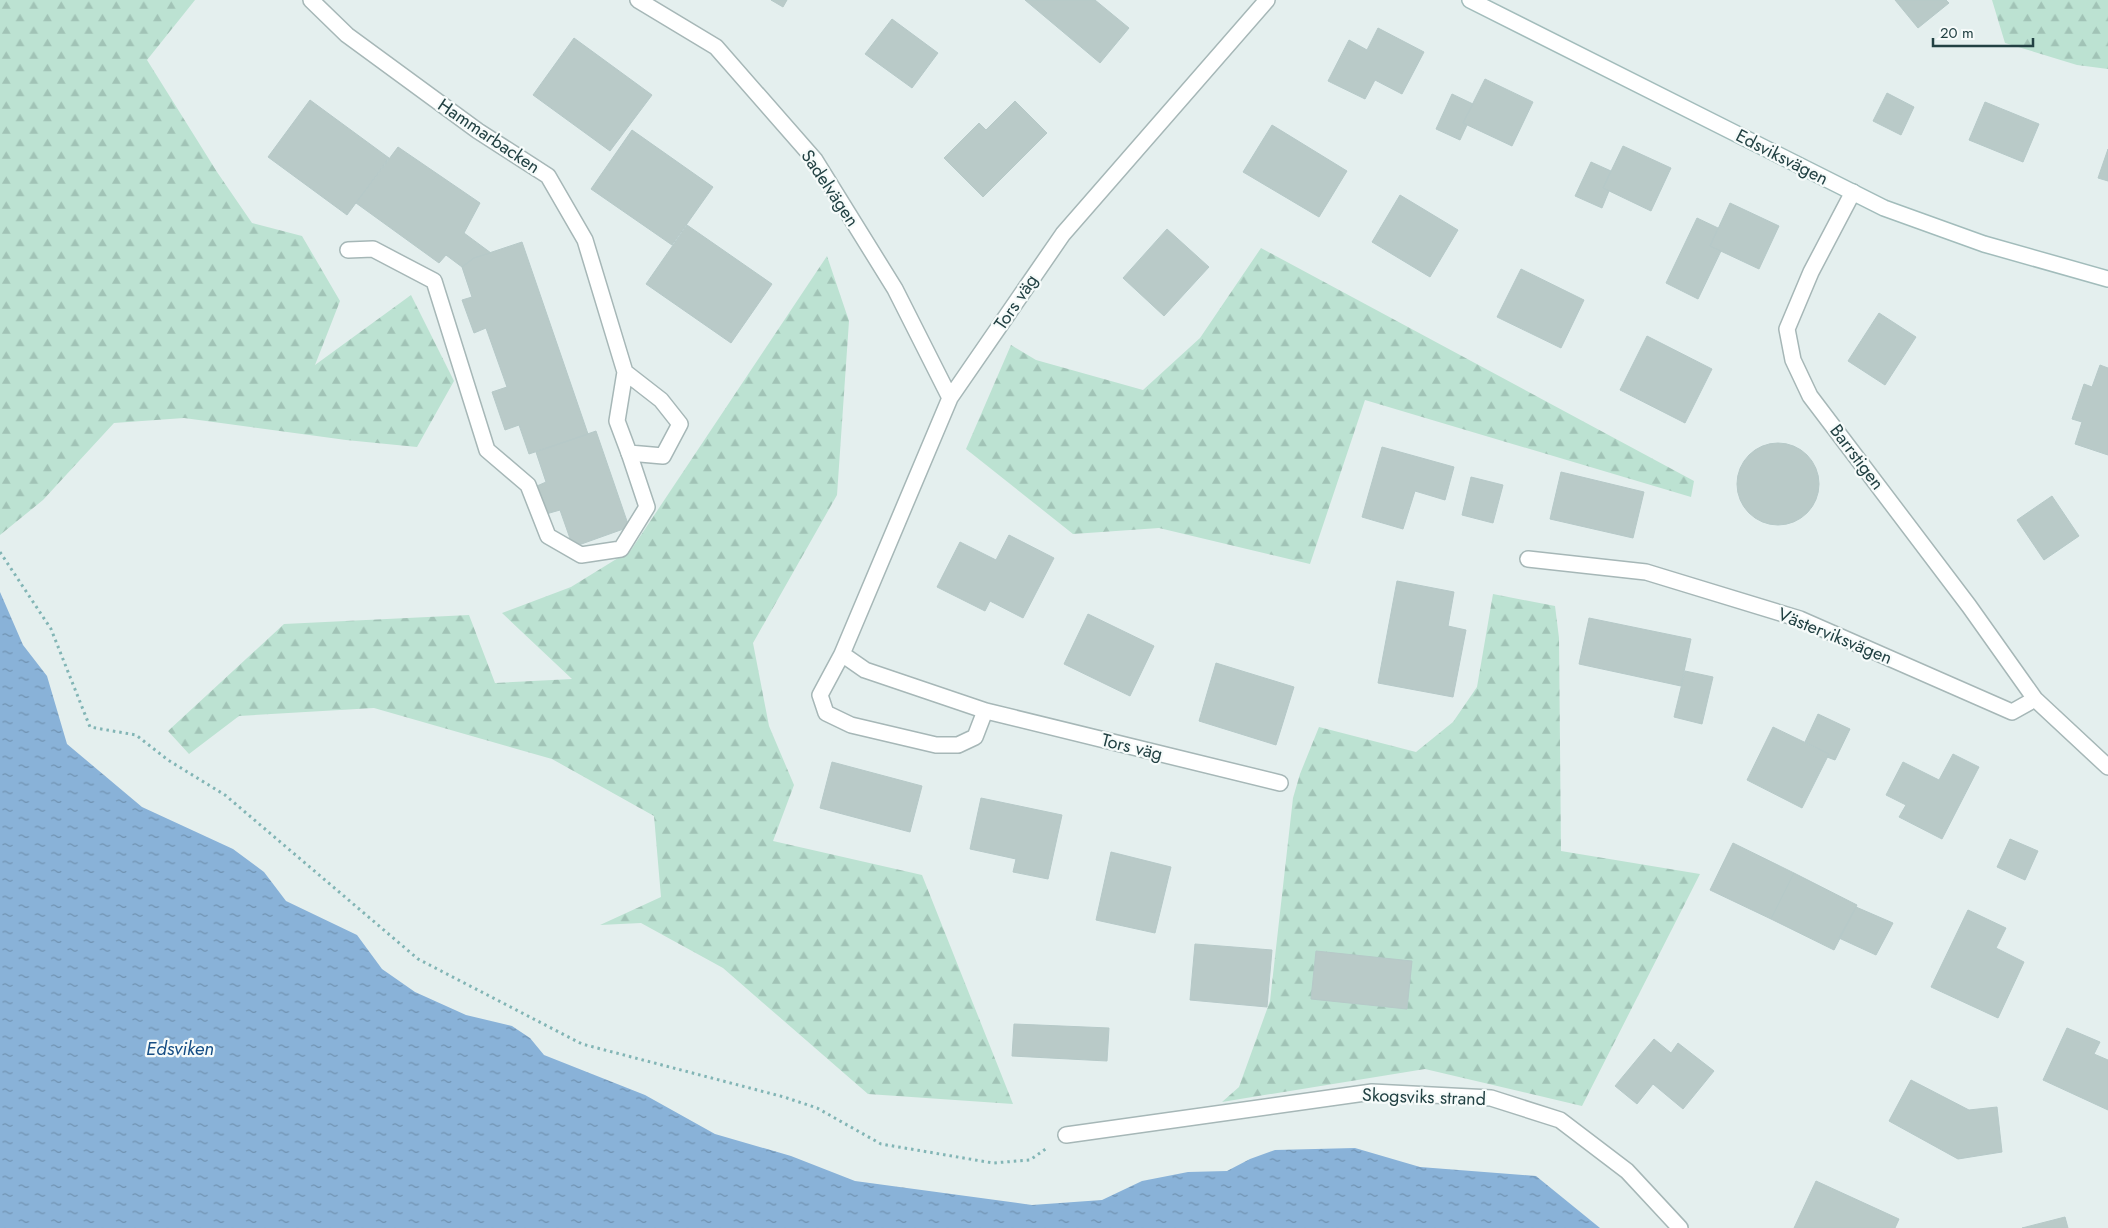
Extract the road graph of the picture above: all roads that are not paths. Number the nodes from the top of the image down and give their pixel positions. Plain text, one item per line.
1 (311, 0) edge
2 (638, 0) edge
3 (1266, 0) edge
4 (1470, 0) edge
5 (1853, 192) junction
6 (348, 250) dead end
7 (2108, 279) edge
8 (625, 372) junction
9 (950, 398) junction
10 (629, 453) junction
11 (1528, 559) dead end
12 (842, 654) junction
13 (2034, 699) junction
14 (985, 711) junction
15 (2108, 767) edge
16 (1280, 784) dead end
17 (1066, 1135) road end
18 (1680, 1228) edge

1 - 8 street, Hammarbacken
2 - 9 street, Sadelvägen
3 - 9 street, Tors väg
4 - 5 street, Edsviksvägen
5 - 7 street, Edsviksvägen
5 - 13 street, Barrstigen
6 - 10 street, Hammarbacken
8 - 10 street, Hammarbacken
8 - 10 street
9 - 12 street, Tors väg
11 - 13 street, Västerviksvägen
12 - 14 street, Tors väg
12 - 14 street, Tors väg
13 - 15 street
14 - 16 street, Tors väg
17 - 18 street, Skogsviks strand

